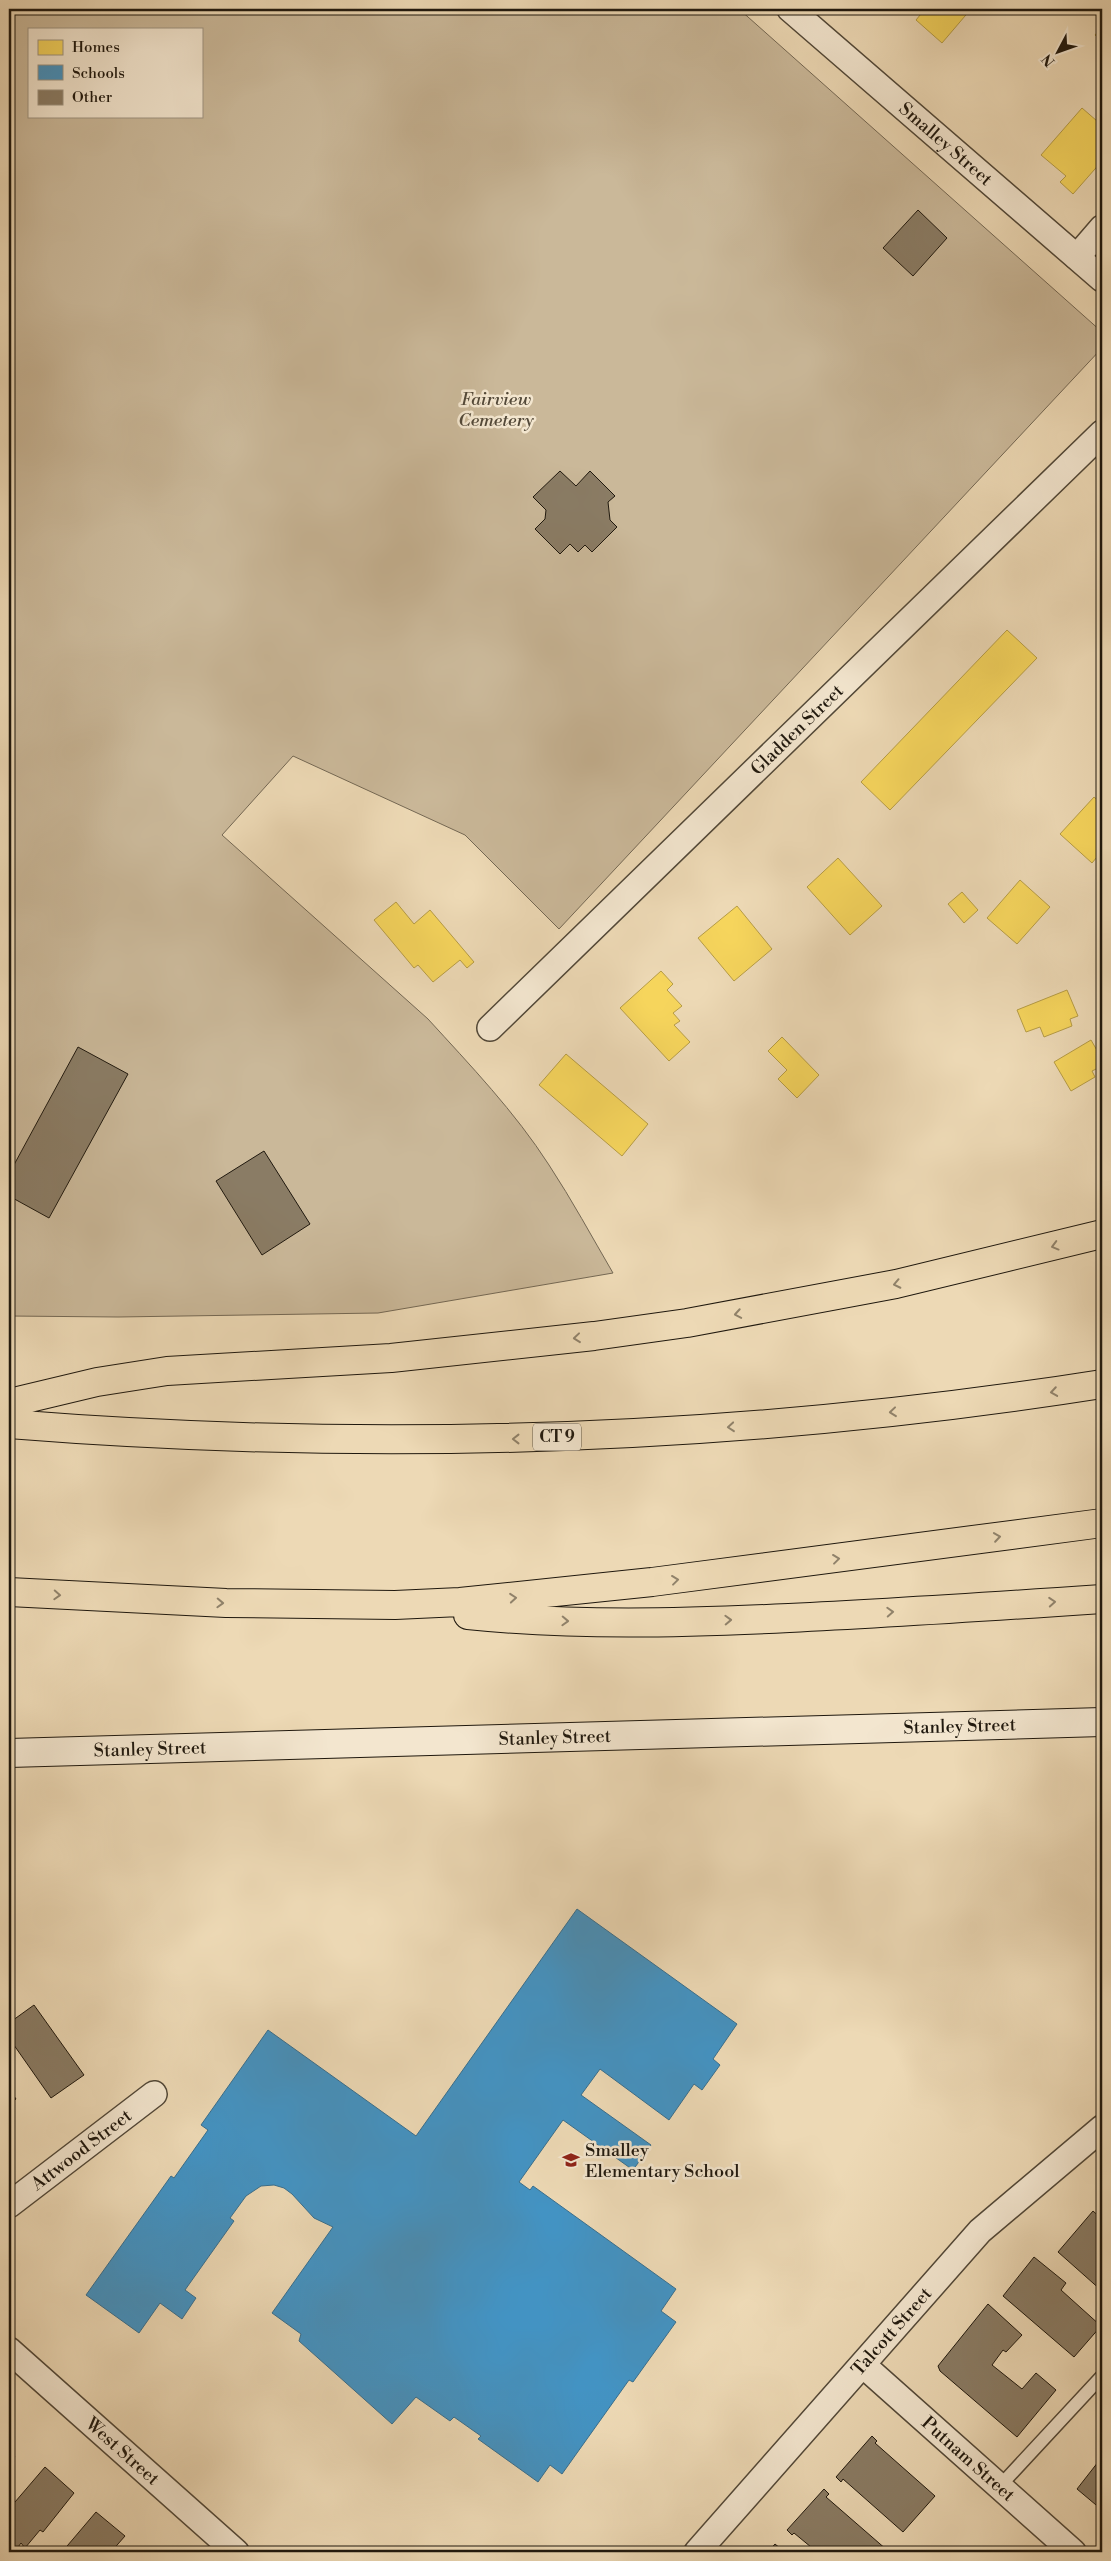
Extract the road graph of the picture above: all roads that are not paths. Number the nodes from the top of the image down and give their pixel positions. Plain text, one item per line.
1 (790, 9) edge
2 (1102, 228) edge
3 (1076, 257) junction
4 (1102, 279) edge
5 (1102, 433) edge
6 (490, 1028) dead end
7 (1102, 1234) edge
8 (1102, 1384) edge
9 (9, 1403) edge
10 (9, 1424) edge
11 (1102, 1523) edge
12 (9, 1592) edge
13 (1102, 1599) edge
14 (395, 1605) junction
15 (1102, 1722) edge
16 (9, 1753) edge
17 (154, 2094) dead end
18 (1102, 2128) edge
19 (9, 2205) edge
20 (9, 2350) edge
21 (863, 2365) junction
22 (1102, 2376) edge
23 (1000, 2486) junction
24 (236, 2552) edge
25 (697, 2552) edge
26 (1073, 2552) edge

1 - 3 street, Smalley Street
2 - 3 street
3 - 4 street, Smalley Street
5 - 6 street, Gladden Street
7 -> 9 highway
8 -> 10 highway, CT 9
14 -> 11 highway
12 -> 14 highway
14 -> 13 highway
15 - 16 main road, Stanley Street
17 - 19 street, Attwood Street
18 - 21 street, Talcott Street
20 - 24 street, West Street
21 - 23 street, Putnam Street
21 - 25 street, Talcott Street
22 - 23 lane
23 - 26 street, Putnam Street

